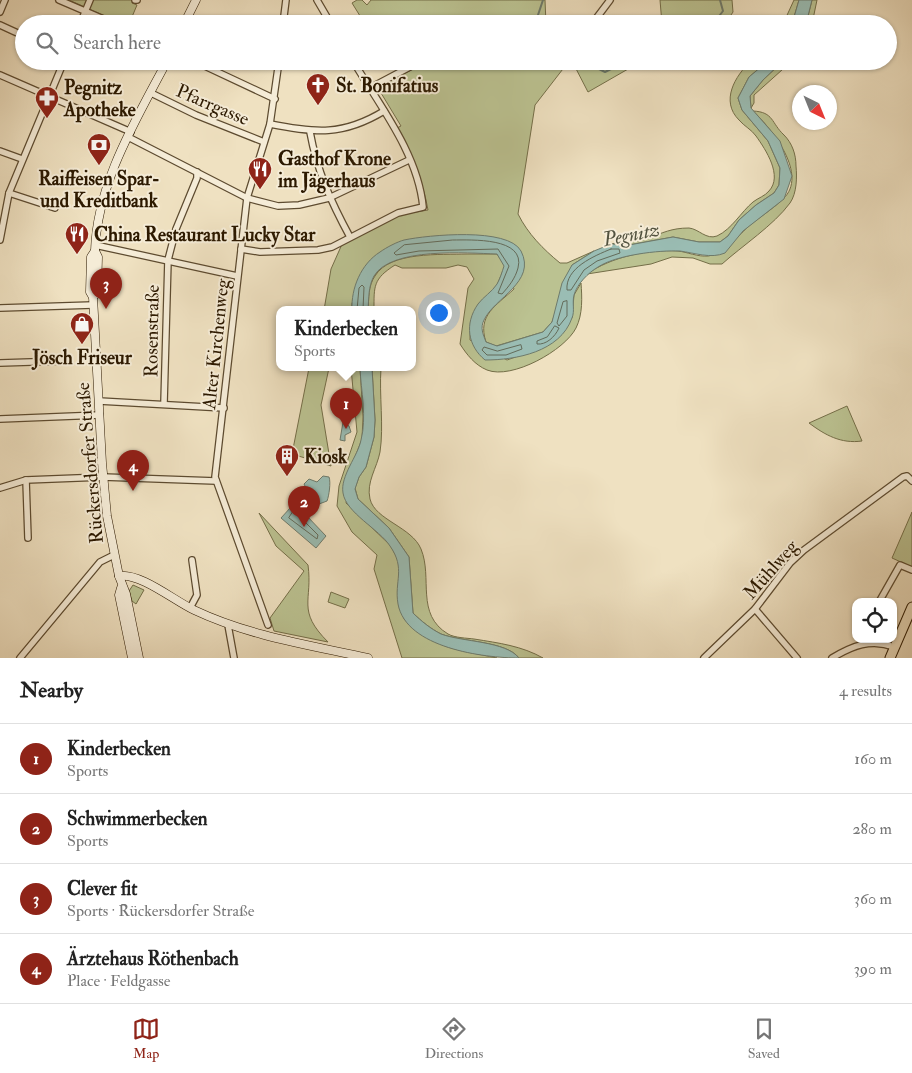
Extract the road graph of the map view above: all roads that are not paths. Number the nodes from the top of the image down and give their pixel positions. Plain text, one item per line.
1 (5, 0) edge
2 (59, 0) edge
3 (90, 0) edge
4 (196, 0) edge
5 (286, 0) edge
6 (317, 0) edge
7 (610, 0) edge
8 (85, 11) junction
9 (0, 12) edge
10 (83, 15) edge
11 (94, 15) edge
12 (188, 15) edge
13 (284, 15) edge
14 (326, 15) edge
15 (600, 15) edge
16 (0, 25) edge
17 (15, 32) edge
18 (60, 70) edge
19 (162, 70) edge
20 (213, 70) edge
21 (278, 70) edge
22 (359, 70) edge
23 (404, 70) edge
24 (0, 75) edge
25 (370, 88) junction
26 (151, 93) junction
27 (50, 97) junction
28 (275, 99) junction
29 (384, 111) junction
30 (270, 124) junction
31 (310, 132) junction
32 (129, 134) junction
33 (264, 142) junction
34 (0, 151) edge
35 (22, 159) junction
36 (409, 160) junction
37 (197, 172) junction
38 (9, 193) junction
39 (247, 198) junction
40 (329, 198) junction
41 (2, 208) edge
42 (55, 208) dead end
43 (350, 237) junction
44 (0, 240) edge
45 (95, 248) junction
46 (241, 249) junction
47 (168, 260) junction
48 (237, 276) junction
49 (93, 301) junction
50 (0, 308) edge
51 (62, 361) dead end
52 (0, 363) edge
53 (99, 401) junction
54 (164, 403) junction
55 (224, 408) junction
56 (100, 415) junction
57 (0, 419) edge
58 (103, 478) junction
59 (26, 480) junction
60 (216, 481) junction
61 (912, 481) edge
62 (0, 487) edge
63 (28, 538) dead end
64 (114, 555) junction
65 (192, 560) dead end
66 (912, 570) edge
67 (119, 576) junction
68 (122, 588) junction
69 (881, 598) edge
70 (912, 607) edge
71 (190, 608) junction
72 (755, 609) junction
73 (910, 618) edge
74 (228, 625) junction
75 (268, 625) dead end
76 (858, 643) edge
77 (875, 643) edge
78 (894, 647) junction
79 (20, 658) edge
80 (132, 658) edge
81 (139, 658) edge
82 (234, 658) edge
83 (368, 658) edge
84 (704, 658) edge
85 (797, 658) edge
86 (832, 658) edge
87 (890, 658) edge

1 - 9 street
2 - 8 street
3 - 8 street
4 - 12 main road
5 - 13 street
6 - 14 street
7 - 15 street
8 - 10 street
8 - 11 street
16 - 17 street
18 - 27 street
19 - 26 main road, Rückersdorfer Straße
20 - 28 street
21 - 28 street, Alter Kirchenweg
22 - 25 street
23 - 25 street
24 - 27 street
25 - 29 street
26 - 32 main road, Rückersdorfer Straße
26 - 33 street, Pfarrgasse
27 - 32 street
27 - 35 street
28 - 30 street, Alter Kirchenweg
29 - 31 street
29 - 36 street
30 - 31 street
30 - 33 street, Alter Kirchenweg
31 - 40 street
32 - 37 street
32 - 45 main road, Rückersdorfer Straße
33 - 39 street, Alter Kirchenweg
34 - 35 street
35 - 38 street
36 - 40 street
36 - 43 street
37 - 39 street
37 - 47 street, Rosenstraße
38 - 41 street
38 - 42 street
39 - 40 street
39 - 46 street, Alter Kirchenweg
40 - 43 street
41 - 44 street
43 - 46 street
45 - 47 street
45 - 49 main road, Rückersdorfer Straße
46 - 48 street, Alter Kirchenweg
47 - 48 street
47 - 54 street, Rosenstraße
48 - 55 street, Alter Kirchenweg
49 - 50 street
49 - 53 main road, Rückersdorfer Straße
51 - 52 street
53 - 54 street
53 - 56 main road, Rückersdorfer Straße
54 - 55 street
55 - 60 street, Alter Kirchenweg
56 - 57 street
56 - 58 main road, Rückersdorfer Straße
58 - 59 street
58 - 60 street
58 - 64 main road, Rückersdorfer Straße
59 - 62 street
59 - 63 street
60 - 75 street, Alter Kirchenweg
61 - 72 street, Mühlweg
64 - 67 main road, Rückersdorfer Straße
64 - 79 street
65 - 71 street
66 - 69 street
67 - 68 main road, Rückersdorfer Straße
67 - 71 main road
68 - 80 main road
68 - 81 main road
70 - 73 main road
71 - 74 main road
72 - 84 street, Mühlweg
72 - 85 street
73 - 78 main road
74 - 82 street
74 - 83 main road
76 - 86 street
77 - 78 street
78 - 87 main road

